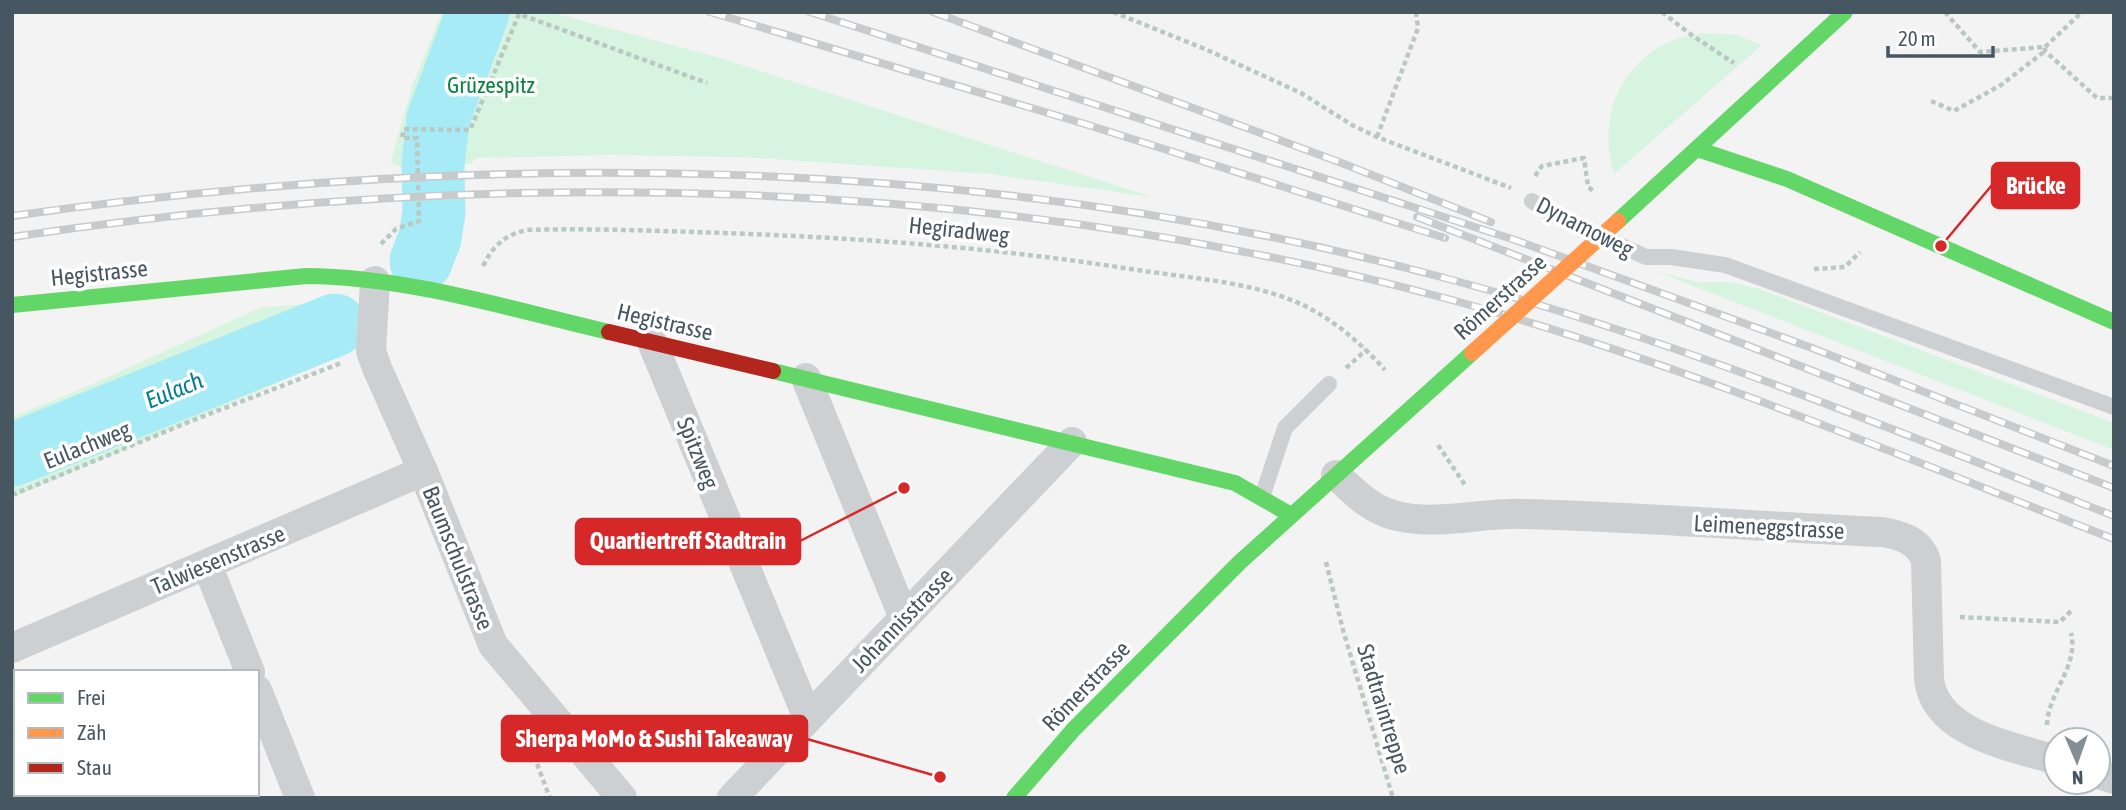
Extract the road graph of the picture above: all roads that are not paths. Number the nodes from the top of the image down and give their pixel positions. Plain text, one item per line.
1 (1845, 12) edge
2 (1697, 149) junction
3 (1532, 201) road end
4 (375, 281) junction
5 (12, 305) edge
6 (2114, 322) edge
7 (652, 342) junction
8 (806, 378) junction
9 (1329, 384) dead end
10 (2114, 407) edge
11 (1072, 442) junction
12 (423, 471) junction
13 (1336, 475) junction
14 (1262, 497) junction
15 (1291, 516) junction
16 (207, 565) junction
17 (904, 618) junction
18 (12, 648) edge
19 (249, 670) edge
20 (259, 695) edge
21 (808, 718) junction
22 (2042, 755) edge
23 (300, 798) edge
24 (622, 798) edge
25 (732, 798) edge
26 (1014, 798) edge

1 - 2 main road, Römerstrasse
2 - 6 main road
2 - 13 main road, Römerstrasse, bridge
3 - 10 lane, Dynamoweg
4 - 5 main road, Hegistrasse
4 - 7 main road, Hegistrasse
4 - 12 street, Baumschulstrasse
7 - 8 main road, Hegistrasse
7 - 21 street, Spitzweg
8 - 11 main road, Hegistrasse
8 - 17 street
9 - 14 lane
11 - 14 main road, Hegistrasse
11 - 17 street, Johannisstrasse
12 - 16 street, Talwiesenstrasse
12 - 24 street, Baumschulstrasse
13 - 15 main road, Römerstrasse
13 - 22 street, Leimeneggstrasse
14 - 15 main road, Hegistrasse
15 - 26 main road, Römerstrasse
16 - 18 street, Talwiesenstrasse
16 - 19 street
17 - 21 street, Johannisstrasse
20 - 23 street
21 - 25 street, Johannisstrasse

